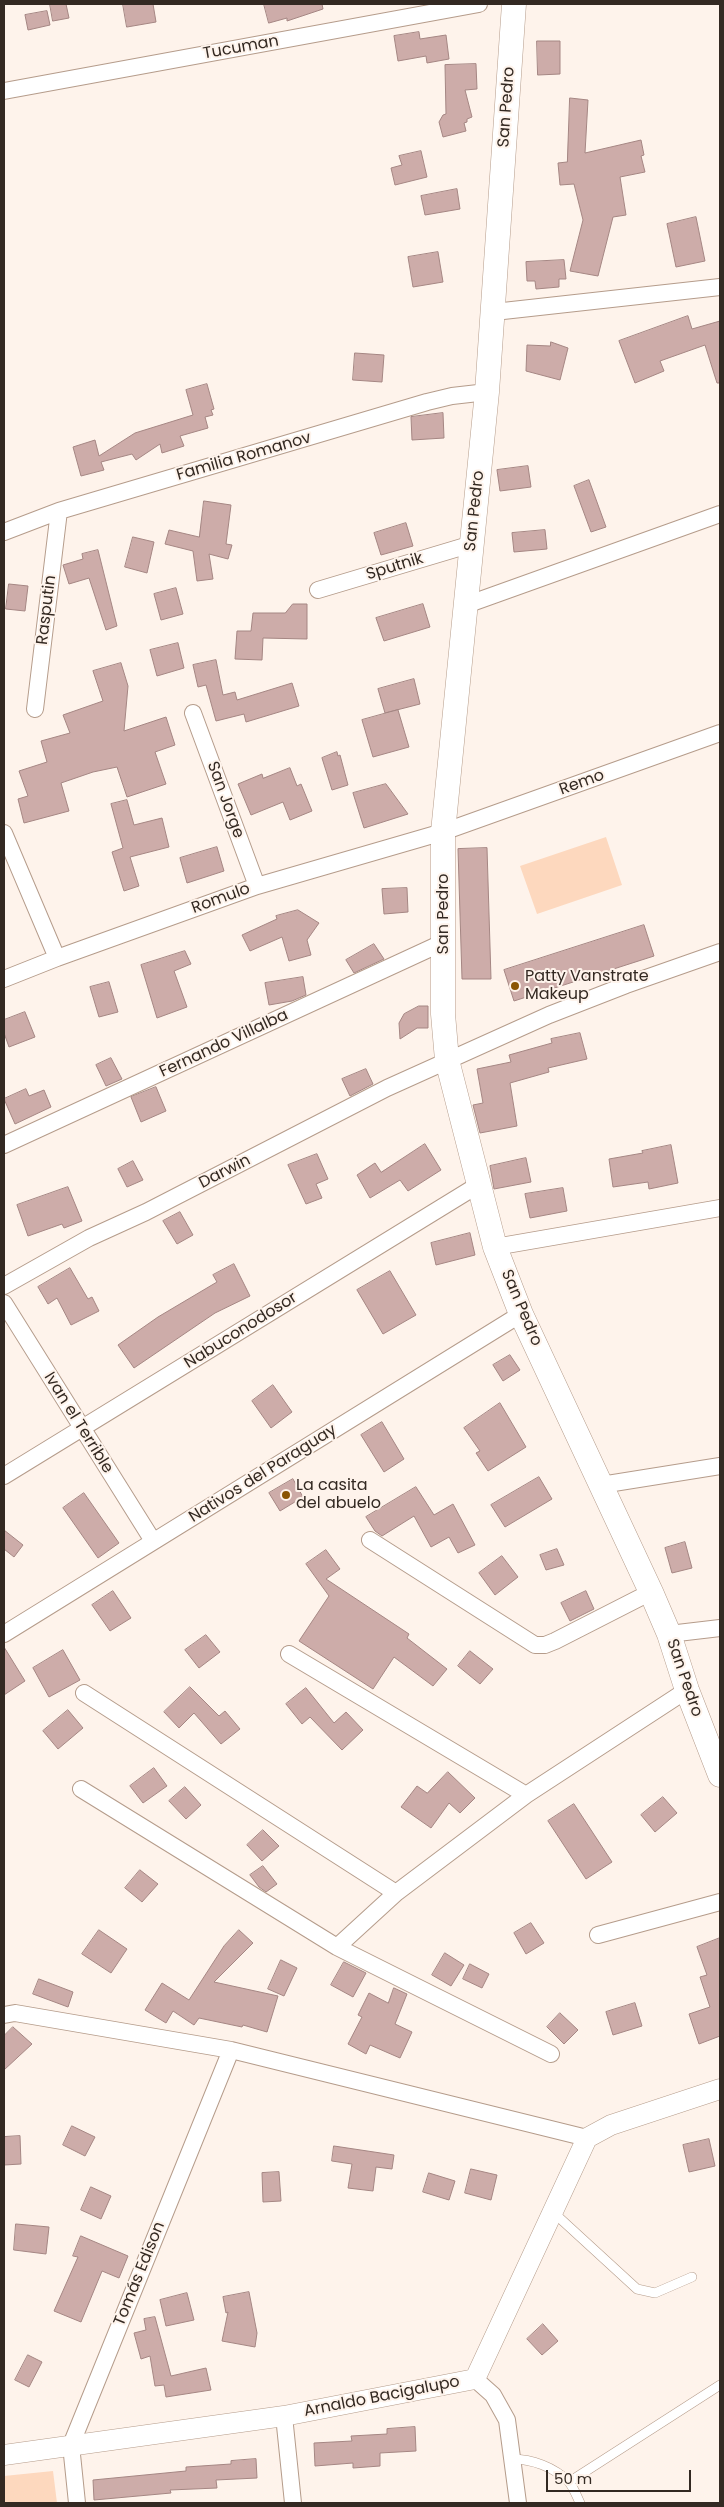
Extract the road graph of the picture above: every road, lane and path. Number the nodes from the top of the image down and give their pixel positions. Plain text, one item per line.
1 (478, 4) edge
2 (514, 4) edge
3 (4, 92) edge
4 (720, 287) edge
5 (494, 312) junction
6 (487, 392) junction
7 (59, 511) junction
8 (720, 514) edge
9 (4, 532) edge
10 (472, 544) junction
11 (318, 590) dead end
12 (466, 605) junction
13 (35, 709) dead end
14 (192, 713) dead end
15 (720, 733) edge
16 (443, 832) junction
17 (4, 833) edge
18 (257, 886) junction
19 (444, 942) junction
20 (720, 952) edge
21 (57, 958) junction
22 (4, 979) edge
23 (447, 1060) junction
24 (4, 1145) edge
25 (478, 1185) junction
26 (720, 1208) edge
27 (495, 1247) junction
28 (4, 1286) edge
29 (4, 1303) edge
30 (522, 1314) junction
31 (82, 1429) junction
32 (720, 1466) edge
33 (4, 1476) edge
34 (601, 1485) junction
35 (370, 1540) dead end
36 (154, 1541) junction
37 (651, 1592) junction
38 (720, 1628) edge
39 (4, 1634) edge
40 (670, 1634) junction
41 (289, 1654) dead end
42 (686, 1690) junction
43 (84, 1693) dead end
44 (720, 1775) edge
45 (81, 1789) dead end
46 (526, 1795) junction
47 (396, 1893) junction
48 (720, 1902) edge
49 (598, 1935) dead end
50 (337, 1947) junction
51 (4, 2014) edge
52 (231, 2050) junction
53 (550, 2054) dead end
54 (720, 2089) edge
55 (587, 2138) junction
56 (553, 2212) junction
57 (692, 2276) dead end
58 (475, 2379) junction
59 (720, 2385) edge
60 (284, 2416) junction
61 (71, 2444) junction
62 (4, 2455) edge
63 (512, 2459) junction
64 (569, 2482) junction
65 (77, 2503) edge
66 (293, 2503) edge
67 (518, 2503) edge
68 (580, 2503) edge

1 - 3 street, Tucuman
2 - 5 main road, San Pedro
4 - 5 street
5 - 6 main road, San Pedro
6 - 7 street, Familia Romanov
6 - 10 main road, San Pedro
7 - 9 street, Familia Romanov
7 - 13 street, Rasputin
8 - 12 street
10 - 11 street, Sputnik
10 - 12 main road, San Pedro
12 - 16 main road, San Pedro
14 - 18 street, San Jorge
15 - 16 street, Remo
16 - 18 street, Romulo
16 - 19 main road, San Pedro
17 - 21 street
18 - 21 street, Romulo
19 - 23 main road, San Pedro
19 - 24 street, Fernando Villalba
20 - 23 street, Darwin
21 - 22 street, Romulo
23 - 25 main road, San Pedro
23 - 28 street, Darwin
25 - 27 main road, San Pedro
25 - 31 street, Nabuconodosor
26 - 27 street
27 - 30 main road, San Pedro
29 - 31 street, Ivan el Terrible
30 - 34 main road, San Pedro
30 - 36 street, Nativos del Paraguay
31 - 33 street, Nabuconodosor
31 - 36 street, Ivan el Terrible
32 - 34 street
34 - 37 main road, San Pedro
35 - 37 street
36 - 39 street, Nativos del Paraguay
37 - 40 main road, San Pedro
38 - 40 street
40 - 42 main road, San Pedro
41 - 46 street
42 - 44 main road, San Pedro
42 - 46 street
43 - 47 street
45 - 50 street
46 - 47 street
47 - 50 street
48 - 49 street
50 - 53 street
51 - 52 street
52 - 55 street
52 - 61 street, Tomás Edison
54 - 55 street
55 - 56 street, Arnaldo Bacigalupo
56 - 57 lane
56 - 58 street, Arnaldo Bacigalupo
58 - 60 street, Arnaldo Bacigalupo
58 - 63 street
59 - 64 lane
60 - 61 street, Arnaldo Bacigalupo
60 - 66 street
61 - 62 street, Arnaldo Bacigalupo
61 - 65 street, Tomás Edison
63 - 64 lane
63 - 67 street
64 - 68 lane

